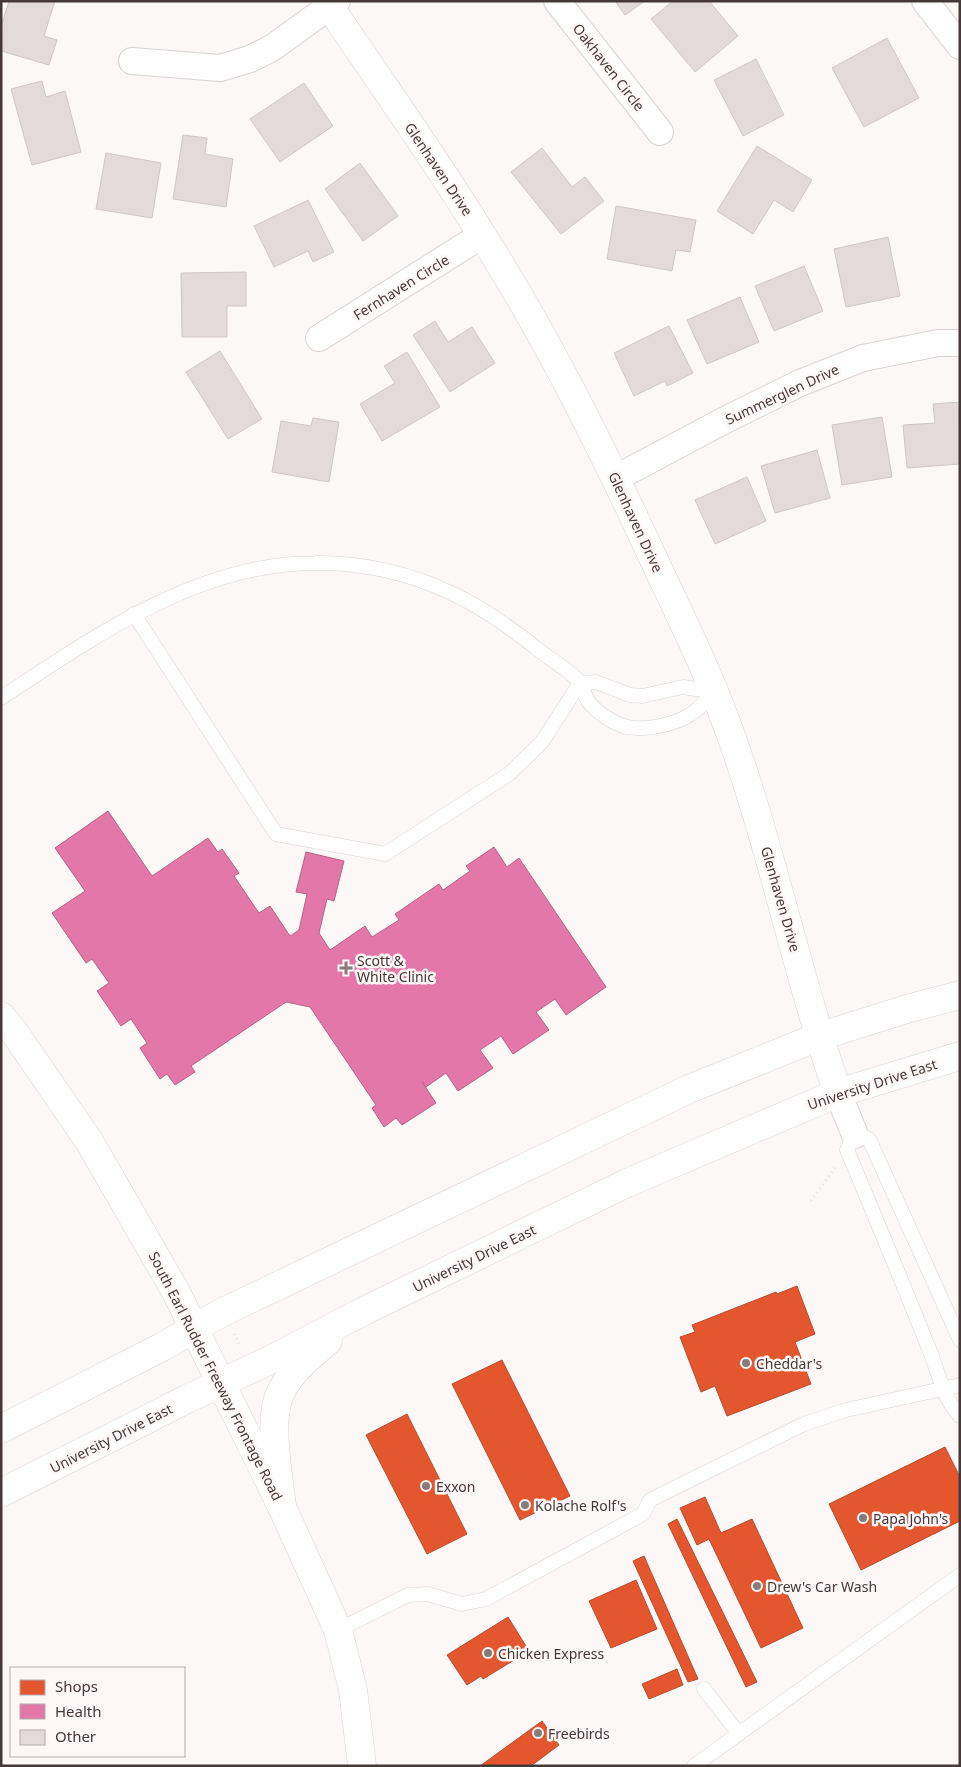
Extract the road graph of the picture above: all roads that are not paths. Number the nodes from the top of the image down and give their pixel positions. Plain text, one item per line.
1 (558, 1) edge
2 (926, 1) edge
3 (331, 3) edge
4 (960, 46) edge
5 (132, 61) dead end
6 (660, 132) dead end
7 (482, 235) junction
8 (319, 338) dead end
9 (960, 342) edge
10 (616, 478) junction
11 (134, 614) junction
12 (580, 683) junction
13 (715, 692) junction
14 (1, 698) edge
15 (960, 995) edge
16 (1, 1016) edge
17 (818, 1037) junction
18 (960, 1056) edge
19 (838, 1093) junction
20 (855, 1135) junction
21 (364, 1311) junction
22 (194, 1328) junction
23 (960, 1340) edge
24 (222, 1383) junction
25 (960, 1385) edge
26 (942, 1388) junction
27 (960, 1416) edge
28 (1, 1429) edge
29 (1, 1493) edge
30 (282, 1507) junction
31 (960, 1575) edge
32 (338, 1630) junction
33 (704, 1689) dead end
34 (738, 1734) junction
35 (362, 1766) edge
36 (694, 1766) edge

1 - 6 street, Oakhaven Circle
2 - 4 street
3 - 5 street
3 - 7 main road, Glenhaven Drive
7 - 8 street, Fernhaven Circle
7 - 10 main road, Glenhaven Drive
9 - 10 street, Summerglen Drive
10 - 13 main road, Glenhaven Drive
11 - 12 lane
11 - 12 lane
11 - 14 lane
12 - 13 lane
12 - 13 lane
13 - 17 main road, Glenhaven Drive
15 - 17 main road
16 - 22 main road, South Earl Rudder Freeway Frontage Road
17 - 19 main road, Glenhaven Drive
17 - 22 main road
18 - 19 main road, University Drive East
19 - 20 street
19 - 21 main road, University Drive East
20 - 23 lane
20 - 26 lane
21 - 24 main road, University Drive East
21 - 30 main road
22 - 24 main road, South Earl Rudder Freeway Frontage Road
22 - 28 main road
24 - 29 main road, University Drive East
24 - 30 main road, South Earl Rudder Freeway Frontage Road
25 - 26 lane
26 - 27 lane
26 - 32 lane
30 - 32 main road, South Earl Rudder Freeway Frontage Road
31 - 34 lane
32 - 35 main road, South Earl Rudder Freeway Frontage Road
33 - 34 lane
34 - 36 lane

